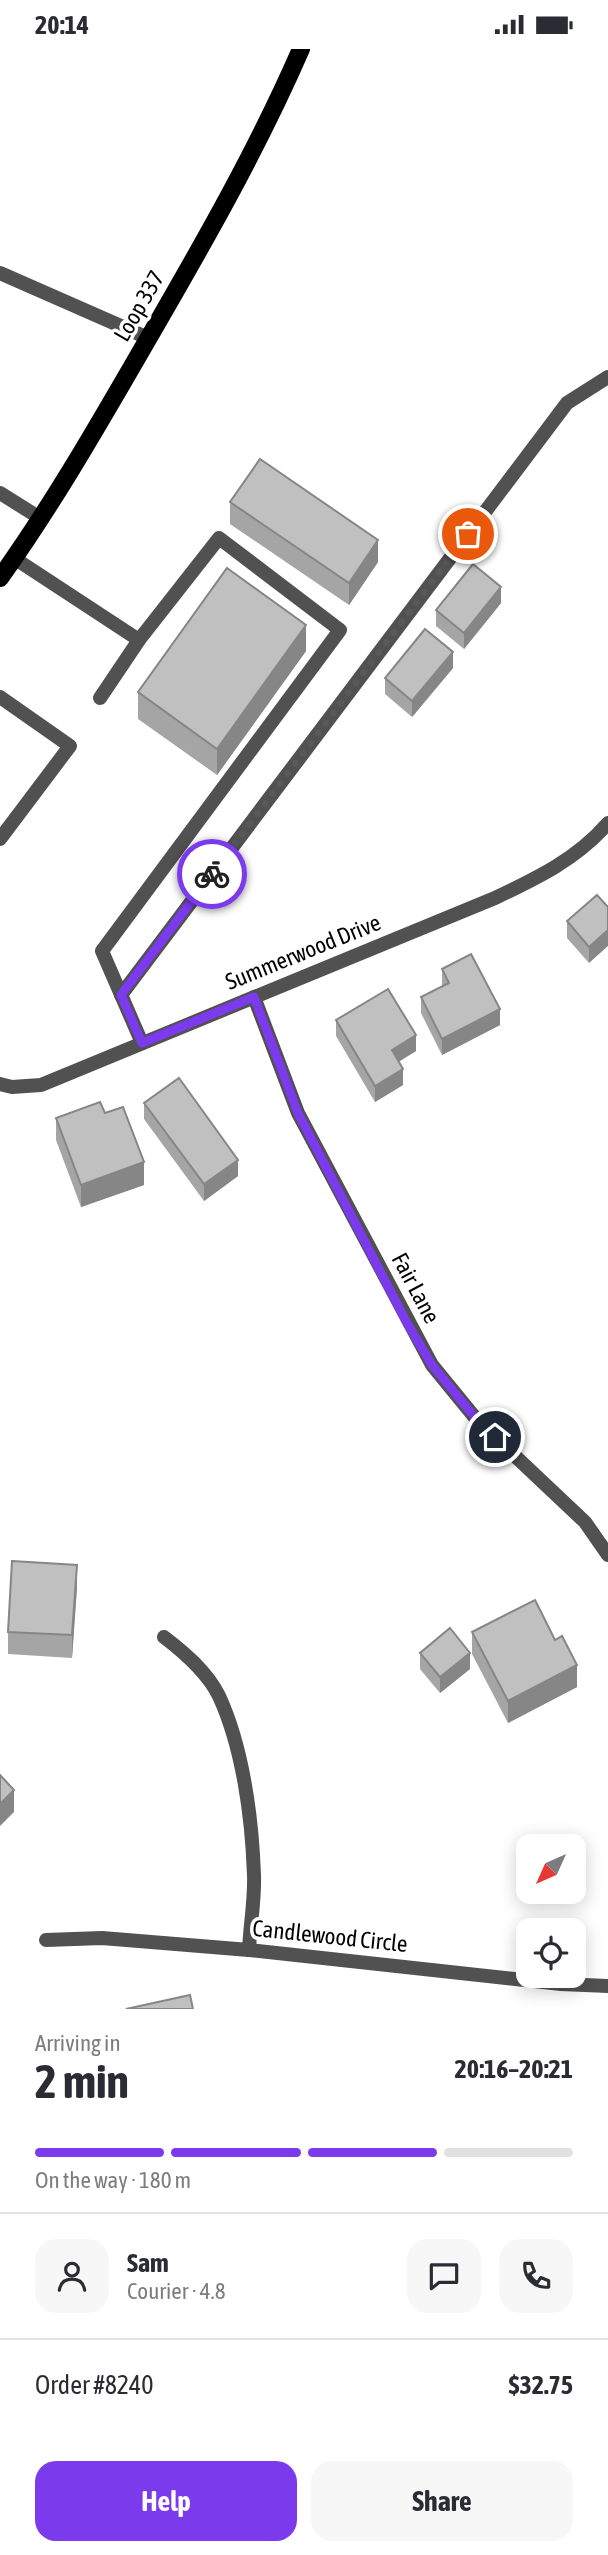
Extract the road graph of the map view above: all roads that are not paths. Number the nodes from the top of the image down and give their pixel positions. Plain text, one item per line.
1 (302, 49) edge
2 (0, 273) edge
3 (148, 338) junction
4 (608, 377) edge
5 (0, 493) edge
6 (40, 518) junction
7 (14, 558) junction
8 (0, 577) edge
9 (139, 640) junction
10 (0, 697) edge
11 (100, 698) dead end
12 (608, 823) edge
13 (0, 839) edge
14 (121, 995) junction
15 (254, 997) junction
16 (142, 1043) junction
17 (0, 1084) edge
18 (608, 1555) edge
19 (164, 1637) dead end
20 (46, 1940) dead end
21 (249, 1950) junction
22 (608, 1986) edge

1 - 3 main road, Loop 337
2 - 3 street
3 - 6 main road, Loop 337
4 - 14 street
5 - 6 street
6 - 7 main road, Loop 337
7 - 8 main road, Loop 337
7 - 9 street
9 - 11 street
9 - 14 street
10 - 13 street
12 - 15 street, Summerwood Drive
14 - 16 street
15 - 16 street, Summerwood Drive
15 - 18 street, Fair Lane
16 - 17 street, Summerwood Drive
19 - 21 street
20 - 21 street, Candlewood Circle
21 - 22 street, Candlewood Circle

